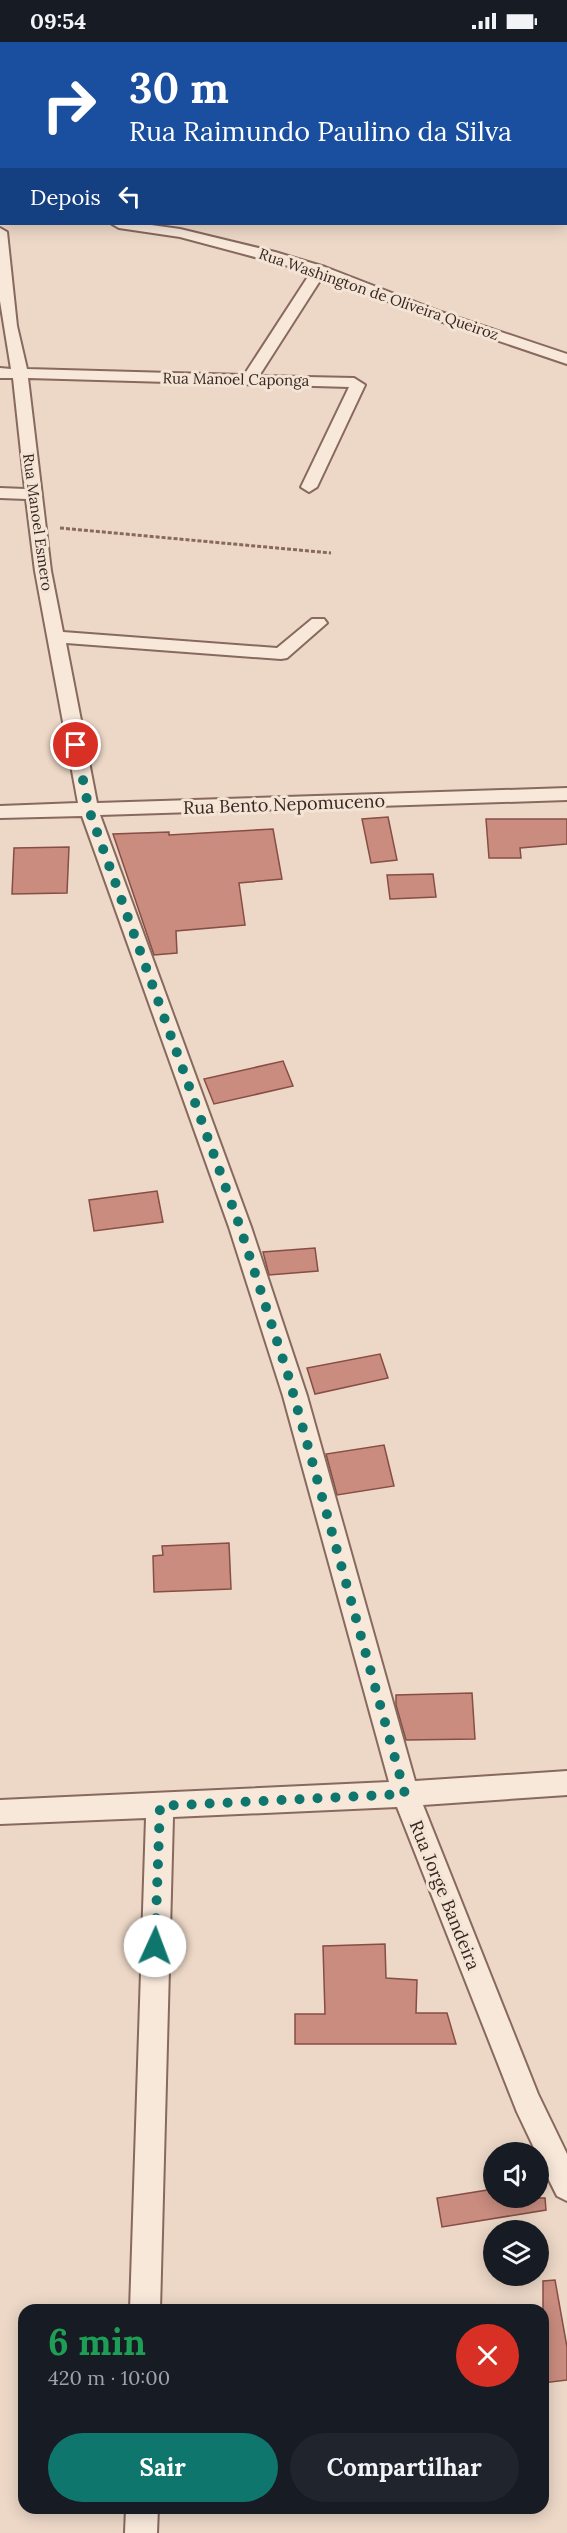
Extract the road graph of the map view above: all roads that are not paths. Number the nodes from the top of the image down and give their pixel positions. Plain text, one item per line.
1 (126, 225) edge
2 (0, 232) edge
3 (320, 270) junction
4 (2, 277) edge
5 (567, 359) edge
6 (0, 373) edge
7 (20, 374) junction
8 (249, 380) junction
9 (309, 487) dead end
10 (0, 493) edge
11 (32, 494) junction
12 (318, 623) dead end
13 (56, 637) junction
14 (567, 794) edge
15 (89, 810) junction
16 (0, 812) edge
17 (567, 1783) edge
18 (405, 1794) junction
19 (160, 1806) junction
20 (0, 1812) edge
21 (567, 2186) edge
22 (145, 2304) edge
23 (142, 2514) edge
24 (141, 2533) edge

1 - 3 street, Rua Washington de Oliveira Queiroz
2 - 4 street, Rua Manoel Esmero
3 - 5 street, Rua Washington de Oliveira Queiroz
3 - 8 street
4 - 7 street, Rua Manoel Esmero
6 - 7 street, Rua Manoel Caponga
7 - 8 street, Rua Manoel Caponga
7 - 11 street, Rua Manoel Esmero
8 - 9 street, Rua Manoel Caponga
10 - 11 street
11 - 13 street, Rua Manoel Esmero
12 - 13 street
13 - 15 street, Rua Manoel Esmero
14 - 15 street, Rua Bento Nepomuceno
15 - 16 street, Rua Bento Nepomuceno
15 - 18 street, Rua Jorge Bandeira
17 - 18 street
18 - 19 street
18 - 21 street, Rua Jorge Bandeira
19 - 20 street
19 - 22 street
23 - 24 street

